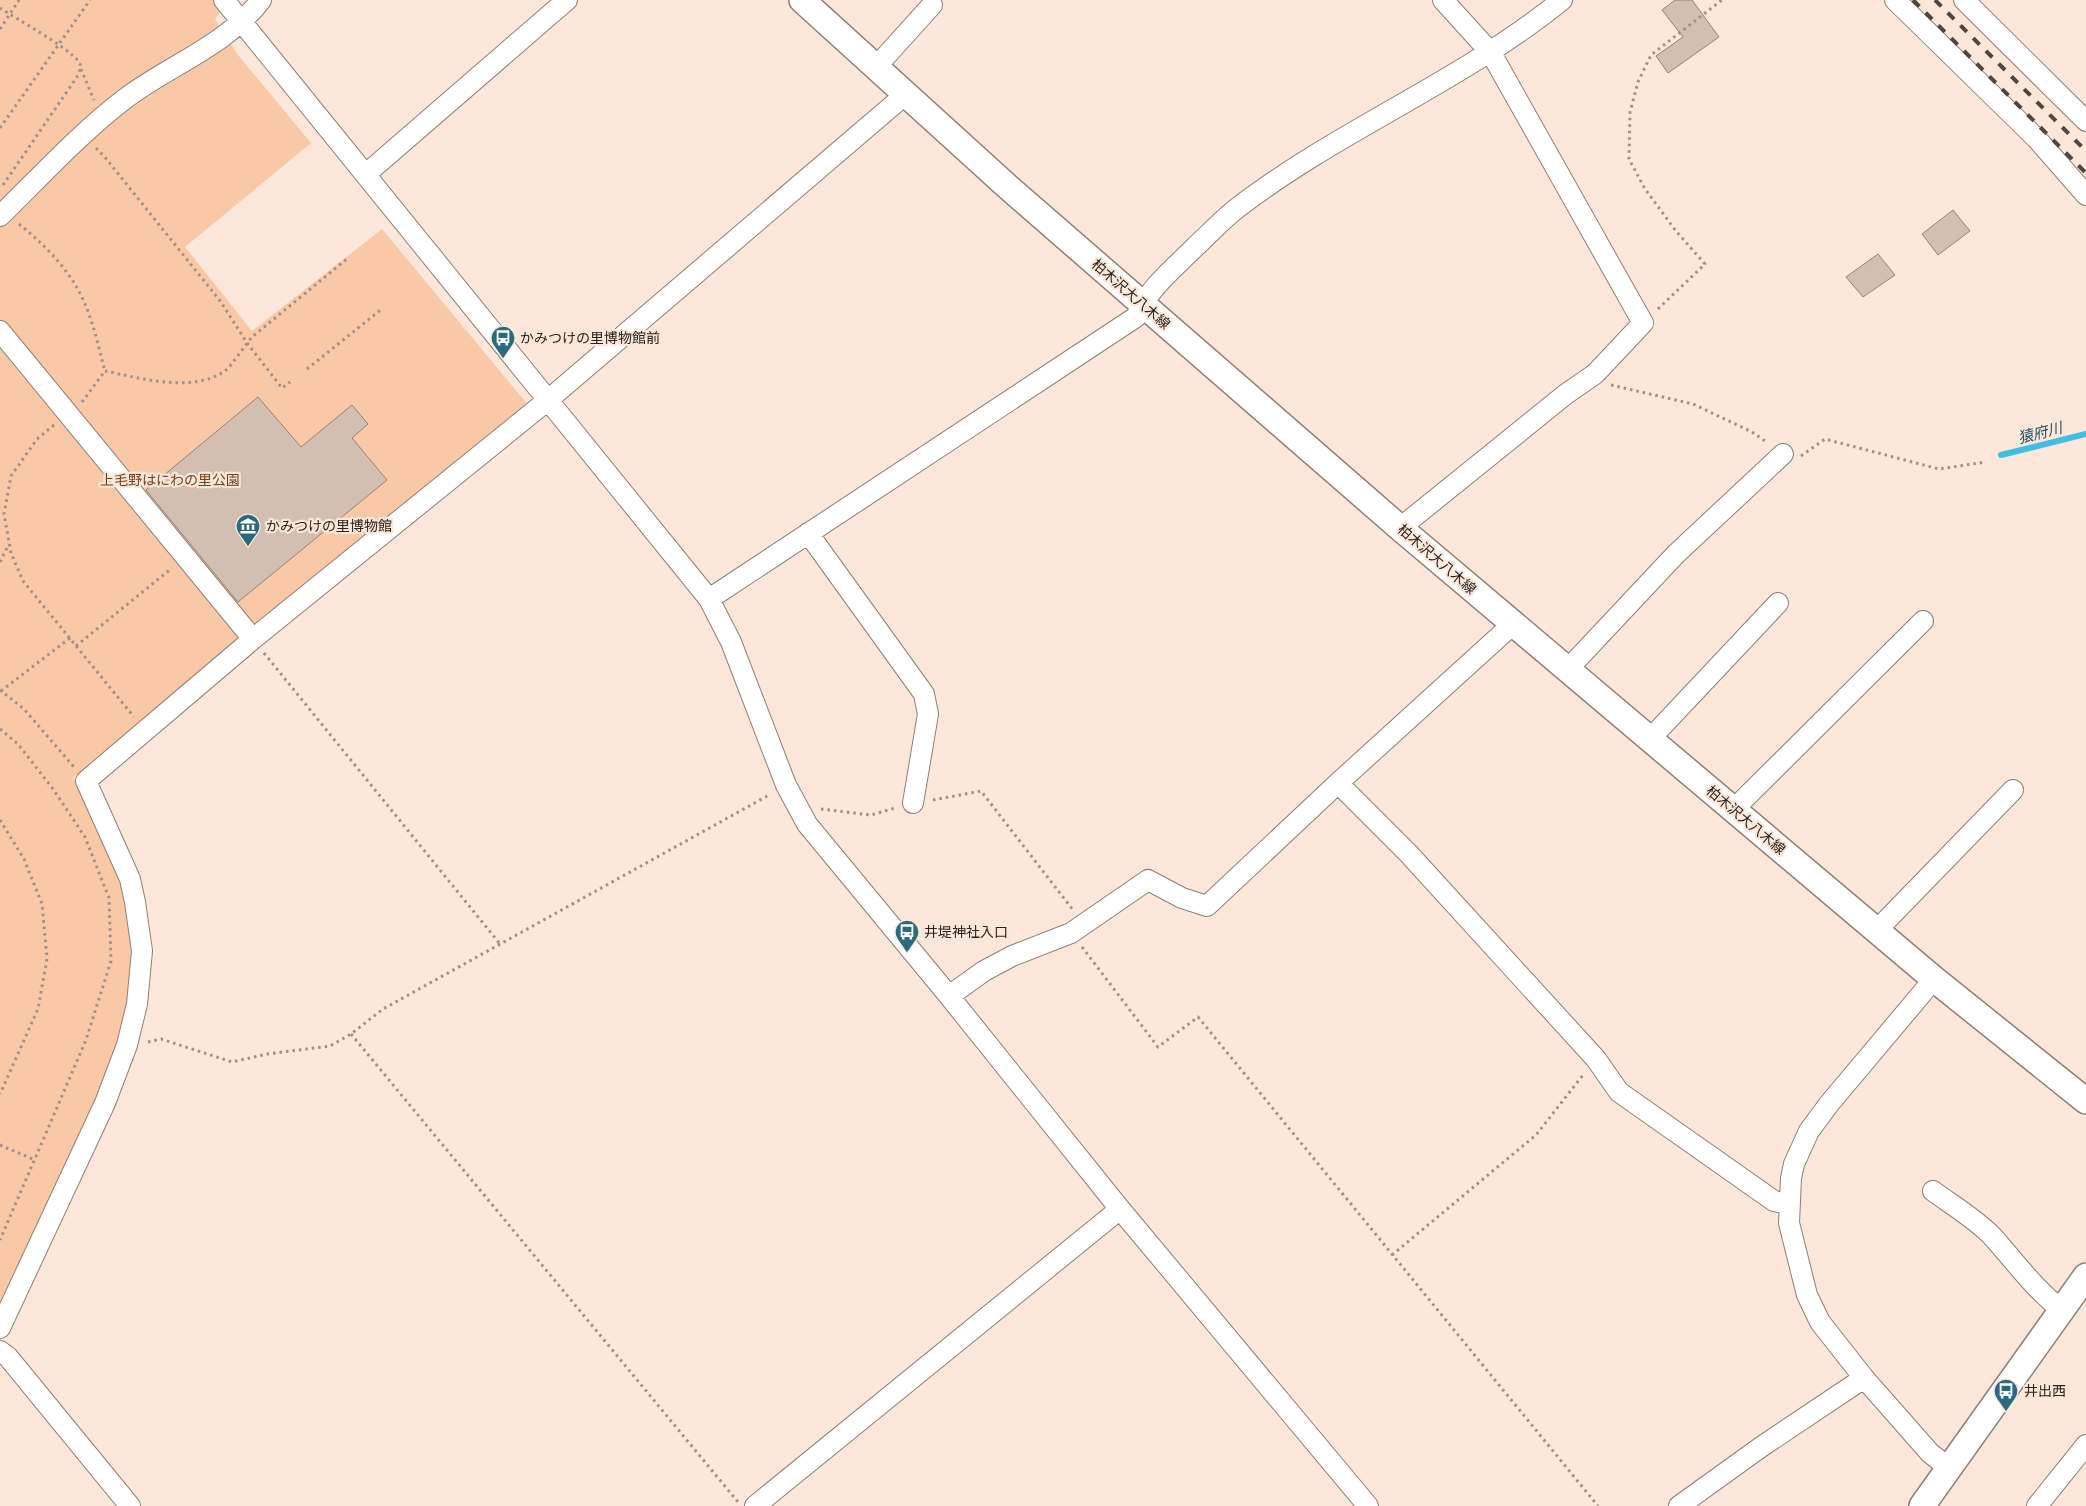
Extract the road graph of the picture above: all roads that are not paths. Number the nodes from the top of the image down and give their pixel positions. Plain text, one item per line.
1 (224, 0) edge
2 (261, 0) edge
3 (568, 0) edge
4 (1443, 0) edge
5 (1562, 0) edge
6 (1895, 0) edge
7 (1964, 0) edge
8 (804, 1) edge
9 (932, 5) dead end
10 (241, 23) junction
11 (1491, 53) junction
12 (876, 67) junction
13 (906, 94) junction
14 (2086, 121) edge
15 (366, 174) junction
16 (2086, 195) edge
17 (8, 219) edge
18 (1142, 304) junction
19 (0, 331) edge
20 (548, 400) junction
21 (1783, 454) road end
22 (1400, 528) junction
23 (808, 533) junction
24 (709, 598) junction
25 (1778, 603) dead end
26 (1923, 621) dead end
27 (1513, 624) junction
28 (253, 639) junction
29 (1568, 669) junction
30 (1650, 739) junction
31 (1338, 783) junction
32 (2013, 790) dead end
33 (913, 803) road end
34 (1733, 810) junction
35 (1877, 930) junction
36 (1934, 979) junction
37 (949, 996) junction
38 (2086, 1102) edge
39 (1933, 1191) dead end
40 (1788, 1204) junction
41 (1120, 1208) junction
42 (2086, 1276) edge
43 (2062, 1310) junction
44 (0, 1328) edge
45 (0, 1351) edge
46 (1864, 1378) junction
47 (2086, 1445) edge
48 (1949, 1468) junction
49 (130, 1506) edge
50 (755, 1506) edge
51 (1368, 1506) edge
52 (1679, 1506) edge
53 (1922, 1506) edge
54 (2037, 1506) edge

1 - 10 street
2 - 10 street
3 - 15 street
4 - 11 street
5 - 11 street
6 - 16 street
7 - 14 street
8 - 12 main road, 柏木沢大八木線
9 - 12 street
10 - 15 street
10 - 17 street
11 - 18 street
11 - 22 street
12 - 13 main road, 柏木沢大八木線
13 - 18 main road, 柏木沢大八木線
13 - 20 street
15 - 20 street
18 - 22 main road, 柏木沢大八木線
18 - 23 street
19 - 28 street
20 - 24 street
20 - 28 street
21 - 29 street
22 - 27 main road, 柏木沢大八木線
23 - 24 street
23 - 33 street
24 - 37 street
25 - 30 street
26 - 34 street
27 - 29 main road, 柏木沢大八木線
27 - 31 street
28 - 44 street
29 - 30 main road, 柏木沢大八木線
30 - 34 main road, 柏木沢大八木線
31 - 37 street
31 - 40 street
32 - 35 street
34 - 35 main road, 柏木沢大八木線
35 - 36 main road, 柏木沢大八木線
36 - 38 main road, 柏木沢大八木線
36 - 40 street
37 - 41 street
39 - 43 street
40 - 46 street
41 - 50 street
41 - 51 street
42 - 43 main road
43 - 48 main road
45 - 49 street
46 - 48 street
46 - 52 street
47 - 54 street
48 - 53 main road

